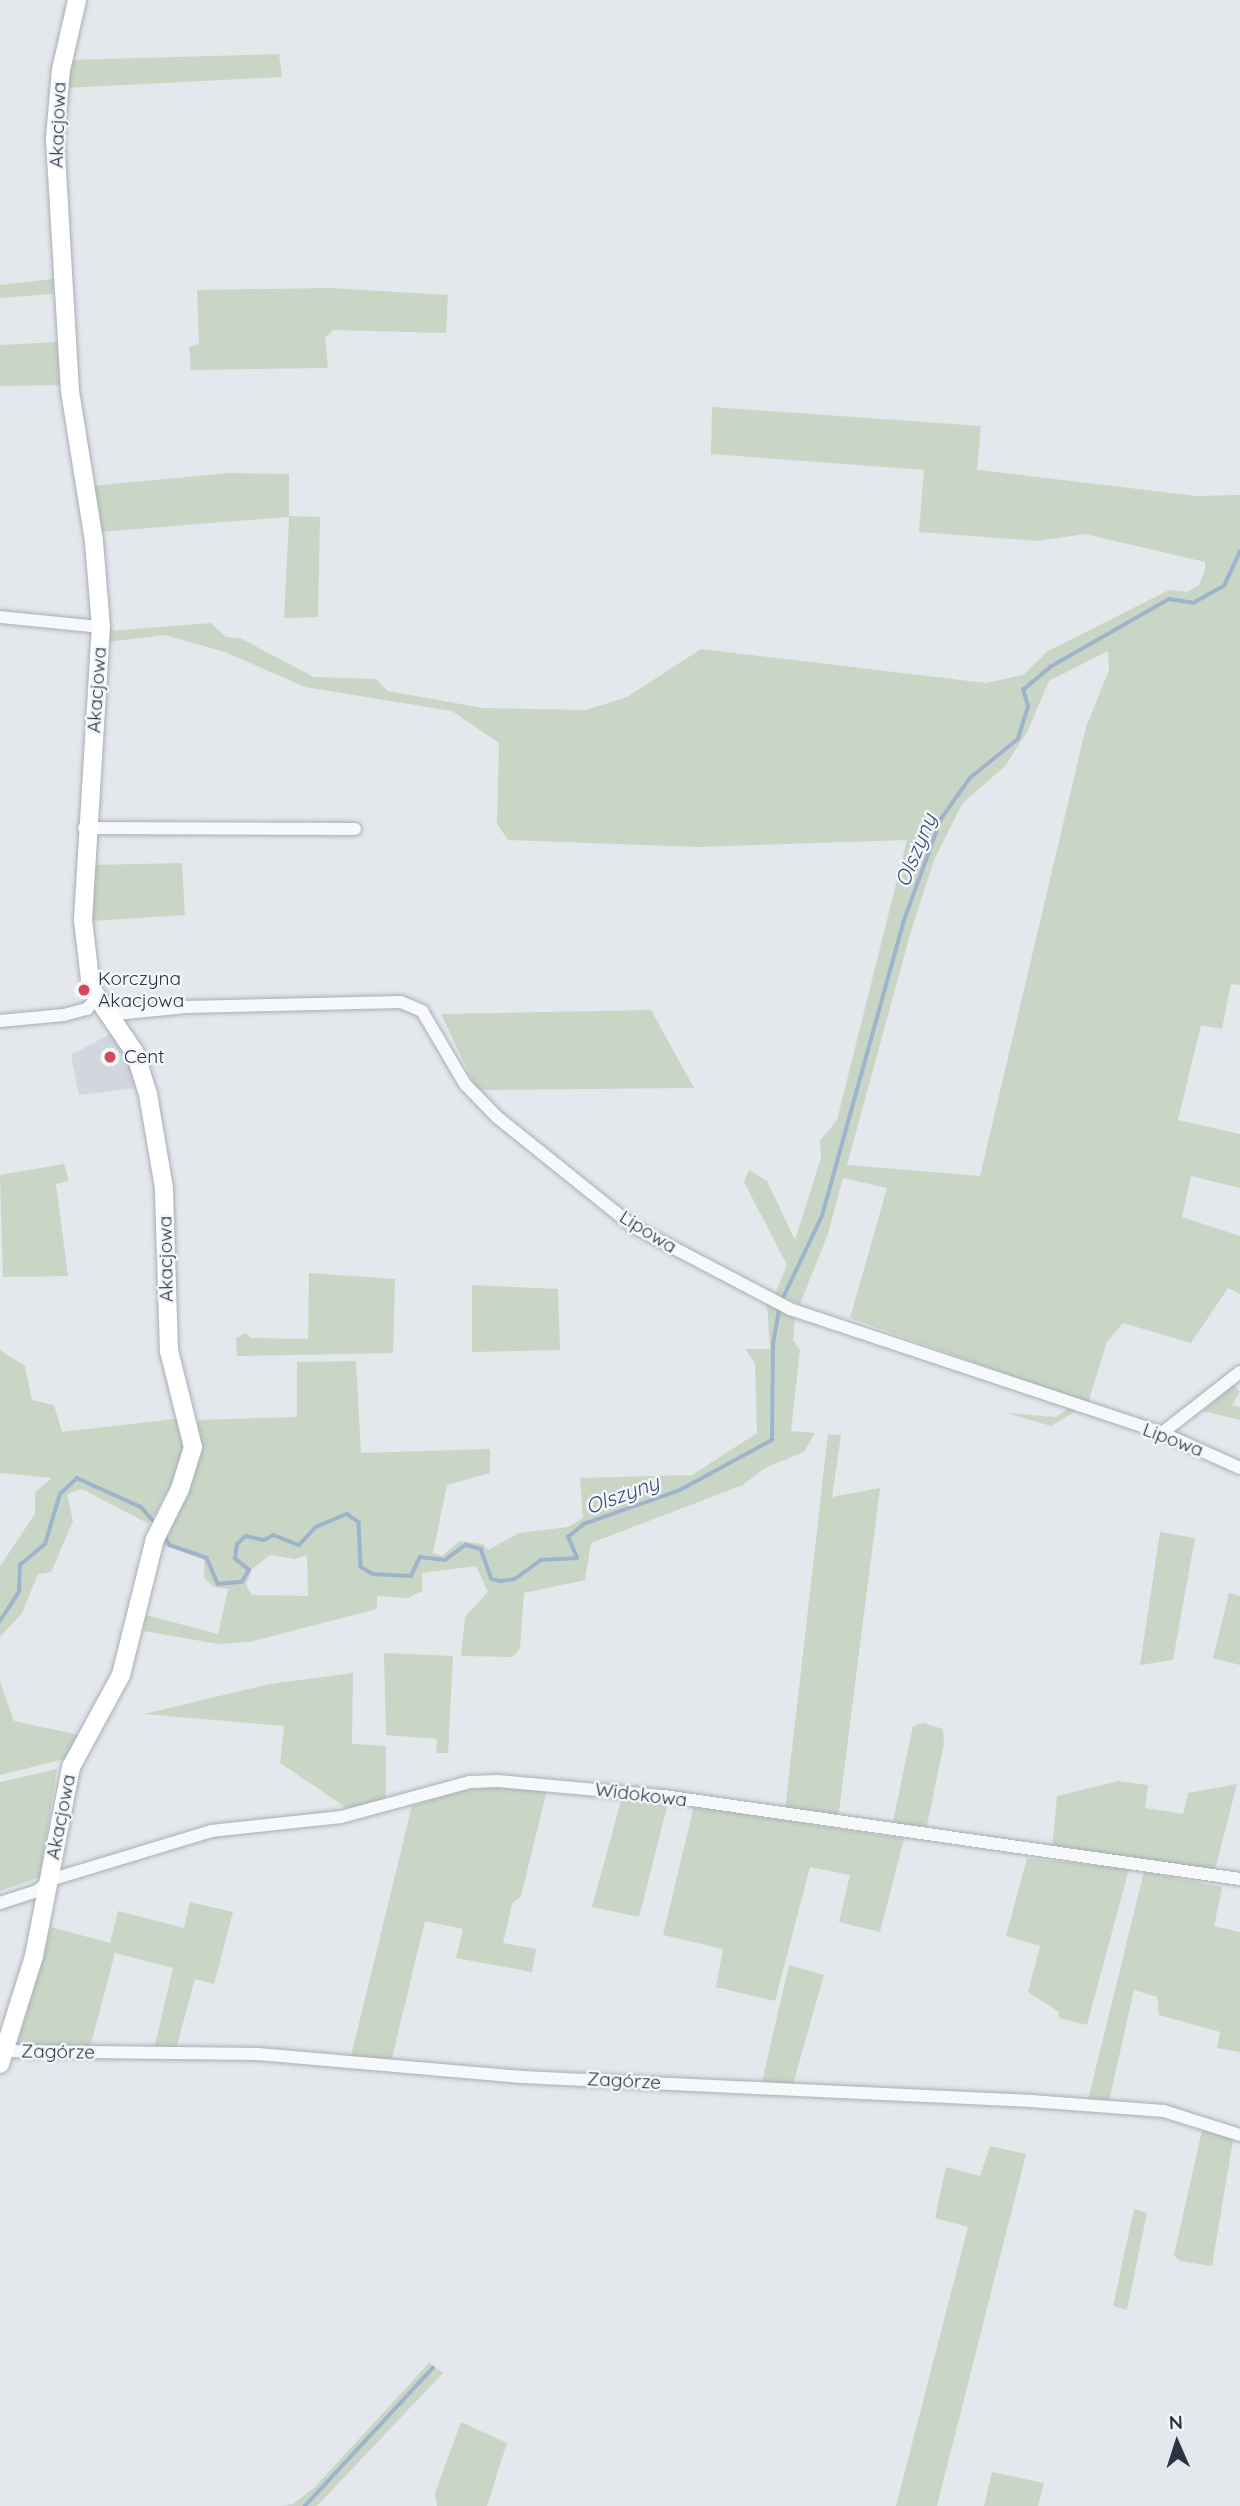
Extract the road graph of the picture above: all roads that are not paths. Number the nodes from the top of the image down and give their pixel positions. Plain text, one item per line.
1 (77, 0) edge
2 (0, 617) edge
3 (101, 627) junction
4 (84, 828) junction
5 (355, 829) dead end
6 (96, 999) junction
7 (106, 1014) junction
8 (0, 1021) edge
9 (1240, 1371) edge
10 (1162, 1433) junction
11 (1240, 1468) edge
12 (1240, 1879) edge
13 (50, 1880) junction
14 (0, 1903) edge
15 (2, 2058) edge
16 (1240, 2135) edge

1 - 3 street, Akacjowa
2 - 3 street, Akacjowa
3 - 4 street, Akacjowa
4 - 5 street
4 - 6 street, Akacjowa
6 - 7 street, Akacjowa
6 - 8 street
7 - 10 street, Lipowa
7 - 13 street, Akacjowa
9 - 10 street
10 - 11 street, Lipowa
12 - 13 street, Widokowa
13 - 14 street, Widokowa
13 - 15 street, Akacjowa
15 - 16 street, Zagórze

